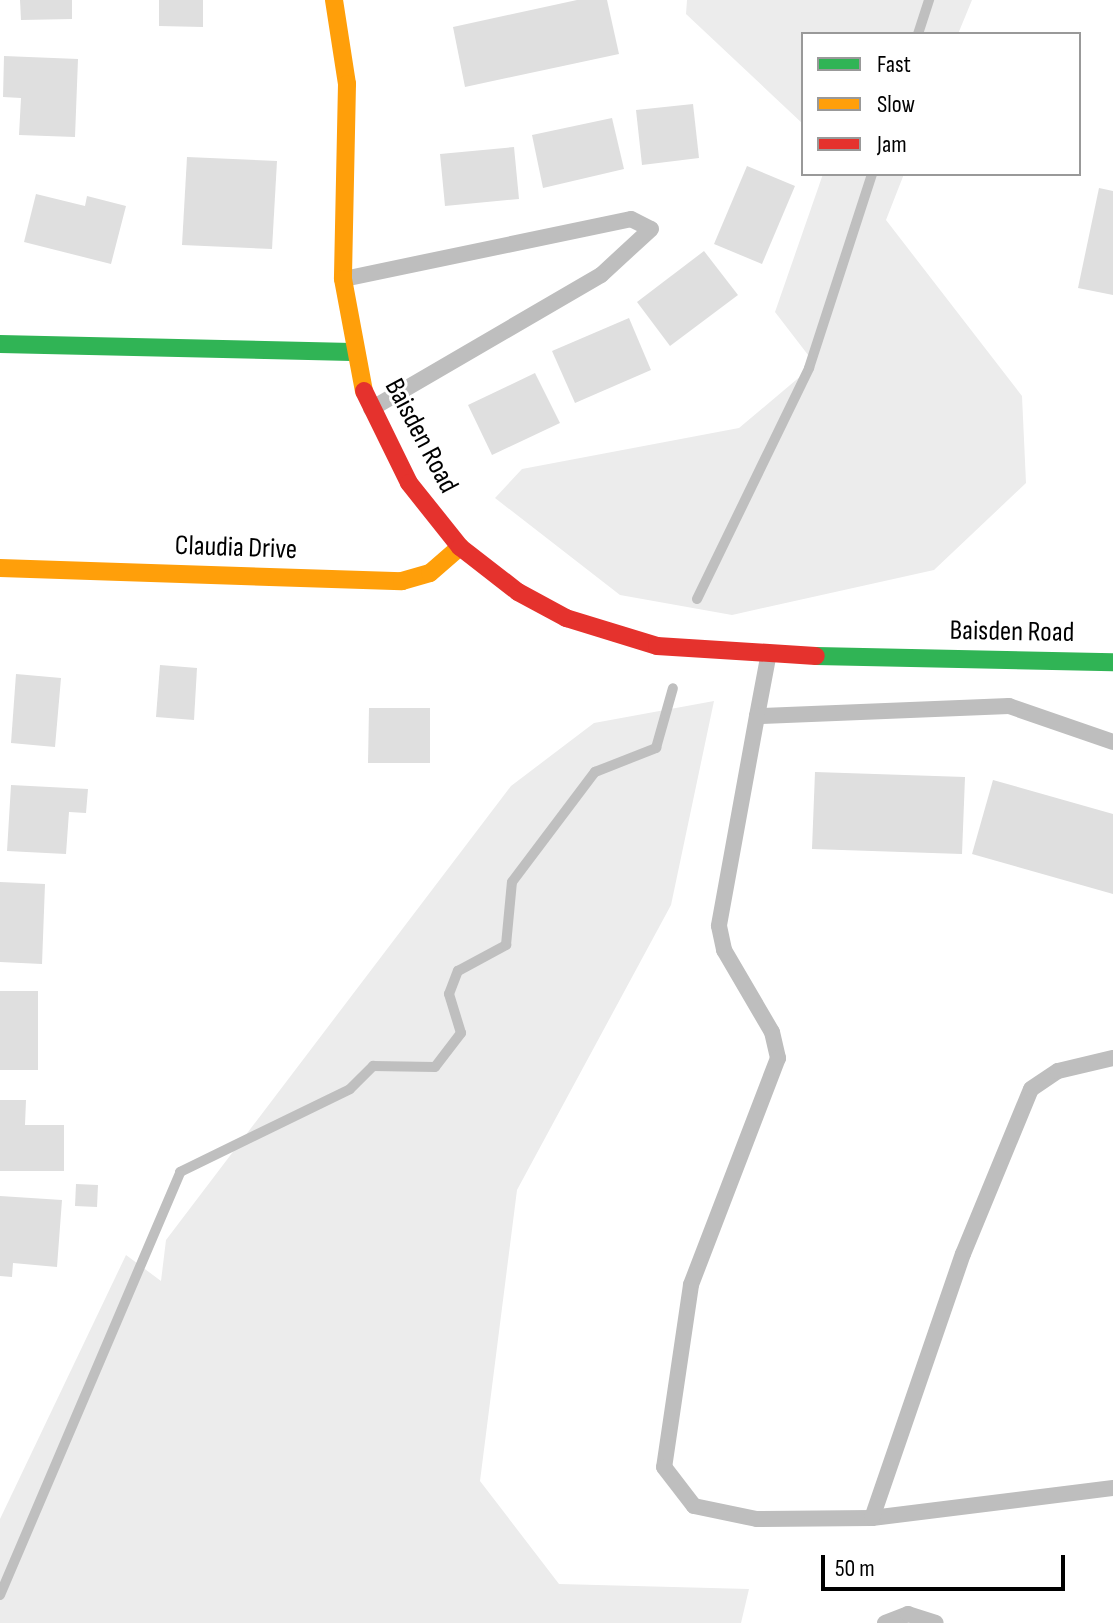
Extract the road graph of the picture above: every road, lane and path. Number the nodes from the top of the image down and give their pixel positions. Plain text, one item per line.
1 (334, 0) edge
2 (343, 279) junction
3 (0, 344) edge
4 (352, 352) junction
5 (370, 410) junction
6 (460, 547) junction
7 (0, 568) edge
8 (768, 655) junction
9 (1113, 662) edge
10 (757, 716) junction
11 (1113, 742) edge
12 (1113, 1058) edge
13 (1113, 1488) edge
14 (872, 1518) junction
15 (885, 1623) edge
16 (936, 1623) edge

1 - 2 street, Baisden Road
2 - 4 street, Baisden Road
2 - 5 lane
3 - 4 street
4 - 5 street, Baisden Road
5 - 6 street, Baisden Road
6 - 7 street, Claudia Drive
6 - 8 street, Baisden Road
8 - 9 street, Baisden Road
8 - 10 lane
10 - 11 lane
10 - 14 lane
12 - 14 lane
13 - 14 lane
15 - 16 lane

